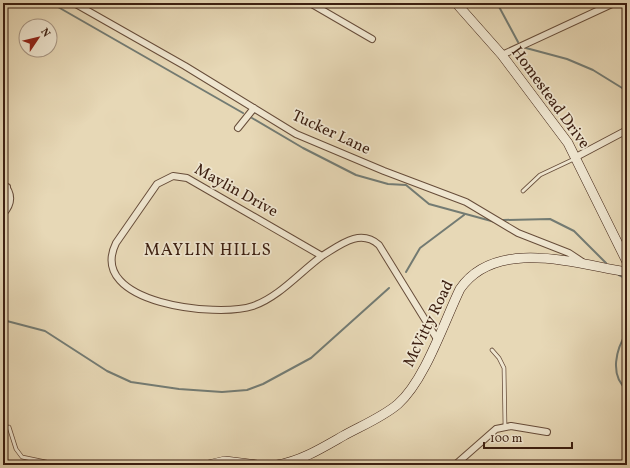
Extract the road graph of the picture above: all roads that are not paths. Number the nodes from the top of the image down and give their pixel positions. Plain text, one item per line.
1 (74, 3) edge
2 (310, 3) edge
3 (456, 3) edge
4 (614, 3) edge
5 (372, 39) dead end
6 (502, 55) junction
7 (254, 108) junction
8 (238, 128) dead end
9 (627, 130) edge
10 (576, 157) junction
11 (5, 185) edge
12 (524, 191) dead end
13 (3, 196) edge
14 (3, 214) edge
15 (322, 256) junction
16 (627, 262) edge
17 (586, 265) junction
18 (627, 272) edge
19 (437, 339) junction
20 (492, 350) dead end
21 (505, 426) junction
22 (9, 427) dead end
23 (547, 432) dead end
24 (60, 465) edge
25 (208, 465) edge
26 (257, 465) edge
27 (277, 465) edge
28 (455, 465) edge

1 - 7 street, Tucker Lane
2 - 5 street
3 - 6 street, Homestead Drive
4 - 6 street
6 - 10 street, Homestead Drive
7 - 8 street
7 - 17 street, Tucker Lane
9 - 10 street
10 - 12 lane
10 - 16 street, Homestead Drive
11 - 13 street
11 - 14 street
15 - 15 street, Maylin Drive
15 - 19 street, Maylin Drive
17 - 18 street, McVitty Road
17 - 19 street, McVitty Road
19 - 27 street, McVitty Road
20 - 21 lane
21 - 23 street
21 - 28 street
22 - 24 lane
25 - 26 street

